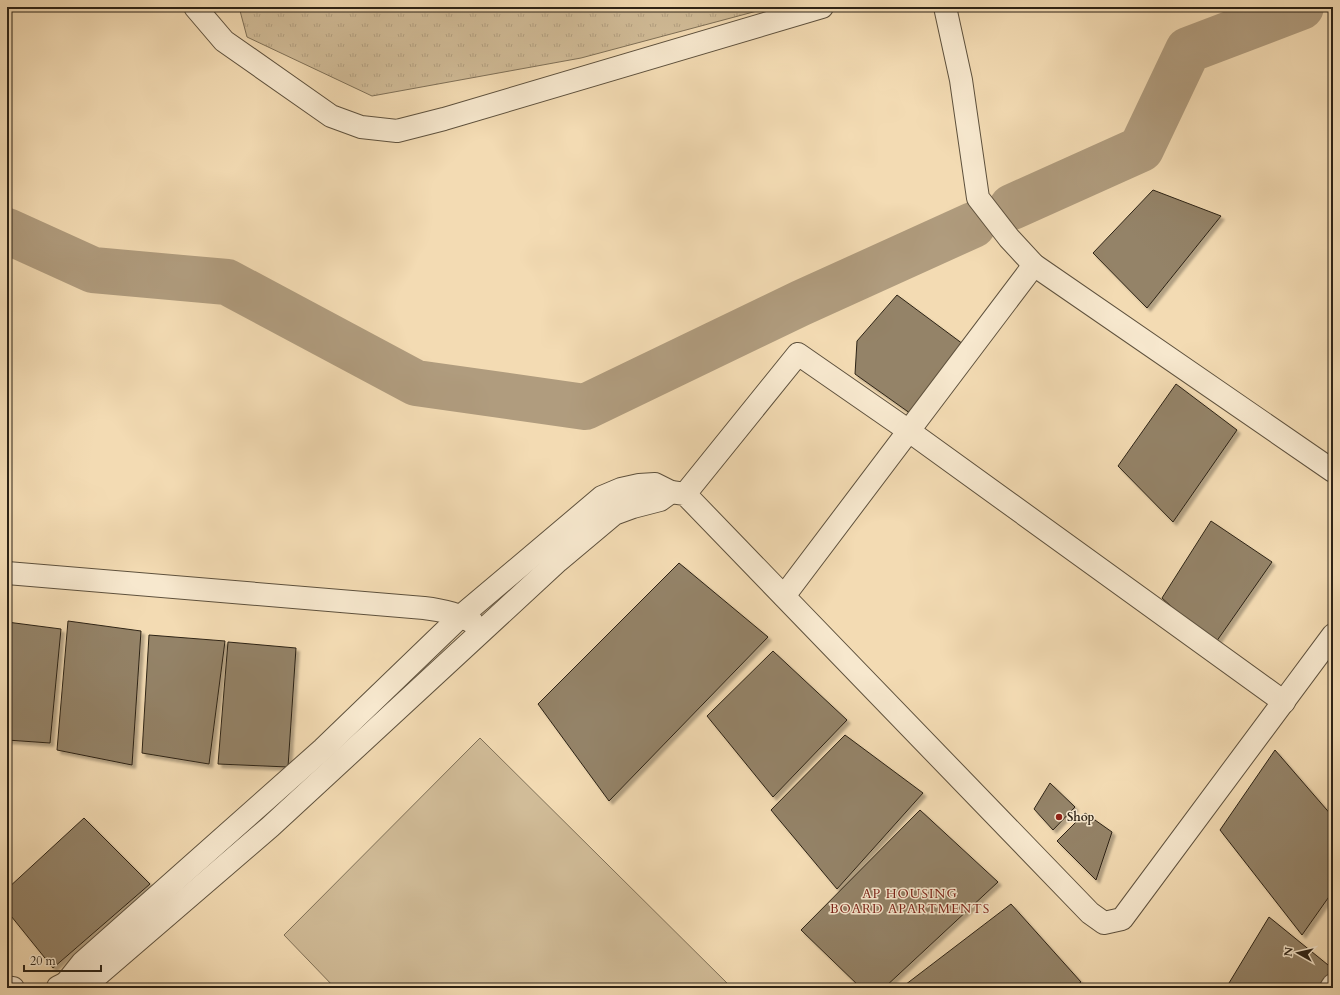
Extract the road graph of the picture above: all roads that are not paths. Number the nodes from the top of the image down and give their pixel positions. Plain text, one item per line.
1 (195, 7) edge
2 (822, 7) edge
3 (945, 7) edge
4 (1034, 265) junction
5 (909, 431) junction
6 (1333, 471) edge
7 (678, 493) junction
8 (7, 573) edge
9 (784, 596) junction
10 (461, 616) junction
11 (485, 629) junction
12 (1333, 635) edge
13 (1284, 702) junction
14 (61, 985) edge
15 (1333, 985) edge
16 (7, 987) edge
17 (13, 988) edge
18 (1331, 988) edge

1 - 2 street
3 - 4 street
4 - 5 street
4 - 6 street
5 - 7 street
5 - 9 street
5 - 13 street
7 - 9 street
7 - 10 street
7 - 11 street
8 - 10 street
9 - 13 street
10 - 11 street
10 - 14 street
11 - 14 street
12 - 13 street
15 - 18 street
16 - 17 street

